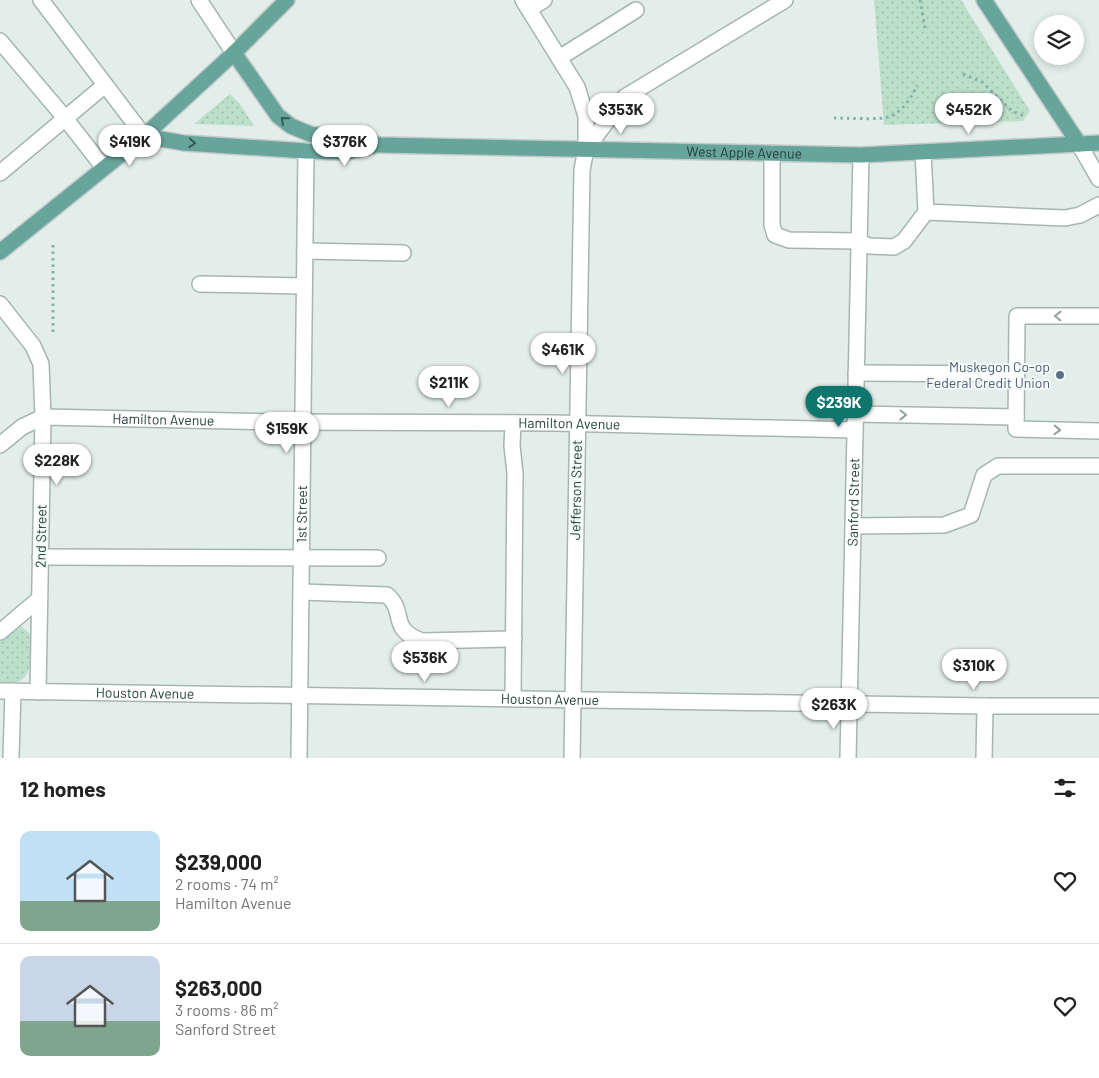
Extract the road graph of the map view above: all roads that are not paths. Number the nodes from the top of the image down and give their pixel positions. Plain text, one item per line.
1 (40, 0) edge
2 (199, 0) edge
3 (287, 0) edge
4 (544, 0) edge
5 (785, 0) edge
6 (984, 0) edge
7 (526, 5) edge
8 (636, 10) dead end
9 (0, 41) edge
10 (234, 52) junction
11 (559, 58) junction
12 (105, 85) junction
13 (65, 118) junction
14 (144, 136) junction
15 (1079, 144) junction
16 (1099, 144) edge
17 (380, 145) junction
18 (586, 149) junction
19 (306, 151) junction
20 (923, 152) junction
21 (772, 153) junction
22 (861, 154) junction
23 (104, 168) junction
24 (0, 174) edge
25 (1099, 179) edge
26 (1099, 205) edge
27 (926, 212) junction
28 (858, 241) junction
29 (305, 251) junction
30 (0, 252) edge
31 (403, 253) dead end
32 (200, 284) dead end
33 (304, 286) junction
34 (0, 304) edge
35 (1099, 316) edge
36 (856, 373) junction
37 (1016, 374) junction
38 (855, 414) junction
39 (43, 417) junction
40 (303, 423) junction
41 (1016, 423) junction
42 (513, 424) junction
43 (577, 424) junction
44 (854, 430) junction
45 (1099, 431) edge
46 (0, 446) edge
47 (1099, 466) edge
48 (852, 526) junction
49 (40, 557) junction
50 (301, 557) junction
51 (378, 558) dead end
52 (301, 592) junction
53 (39, 599) junction
54 (0, 632) edge
55 (514, 639) junction
56 (7, 691) edge
57 (38, 692) junction
58 (300, 696) junction
59 (513, 698) junction
60 (573, 699) junction
61 (849, 703) junction
62 (985, 706) junction
63 (1099, 706) edge
64 (0, 740) edge
65 (11, 757) edge
66 (300, 758) edge
67 (572, 758) edge
68 (848, 758) edge
69 (984, 758) edge

1 - 12 street
2 - 10 street
3 - 10 main road
4 - 7 street
5 - 18 street
6 - 15 main road
7 - 11 street, Jefferson Street
8 - 11 street
9 - 13 street
10 - 14 main road
17 -> 10 main road, West Apple Avenue
11 - 18 street, Jefferson Street
12 - 13 street
12 - 14 street
13 - 23 street
13 - 24 street
14 -> 19 main road, West Apple Avenue
14 - 23 main road
15 - 16 main road, West Apple Avenue
15 - 20 main road, West Apple Avenue
15 - 25 street
17 - 18 main road, West Apple Avenue
17 - 19 main road, West Apple Avenue
18 - 21 main road, West Apple Avenue
18 - 43 street, Jefferson Street
19 - 29 street, 1st Street
20 - 22 main road, West Apple Avenue
20 - 27 street
21 - 22 main road, West Apple Avenue
21 - 28 street
22 - 28 street, Sanford Street
23 - 30 main road
26 - 27 street
27 - 28 street
28 - 36 street, Sanford Street
29 - 31 street
29 - 33 street, 1st Street
32 - 33 street
33 - 40 street, 1st Street
34 - 39 street, 2nd Street
35 -> 37 street
36 - 37 street
36 - 38 street, Sanford Street
37 - 41 street
38 -> 41 street
38 - 44 street, Sanford Street
39 - 40 street, Hamilton Avenue
39 - 46 street
39 - 49 street, 2nd Street
40 - 42 street, Hamilton Avenue
40 - 50 street, 1st Street
41 -> 45 street
42 - 43 street, Hamilton Avenue
42 - 55 street
43 - 44 street, Hamilton Avenue
43 - 60 street, Jefferson Street
44 - 48 street, Sanford Street
47 - 48 street
48 - 61 street, Sanford Street
49 - 50 street
49 - 53 street, 2nd Street
50 - 51 street
50 - 52 street, 1st Street
52 - 55 street
52 - 58 street, 1st Street
53 - 54 street
53 - 57 street, 2nd Street
55 - 59 street
56 - 57 street, Houston Avenue
56 - 65 street
57 - 58 street, Houston Avenue
58 - 59 street, Houston Avenue
58 - 66 street, 1st Street
59 - 60 street, Houston Avenue
60 - 61 street, Houston Avenue
60 - 67 street, Jefferson Street
61 - 62 street, Houston Avenue
61 - 68 street, Sanford Street
62 - 63 street, Houston Avenue
62 - 69 street
64 - 65 street

